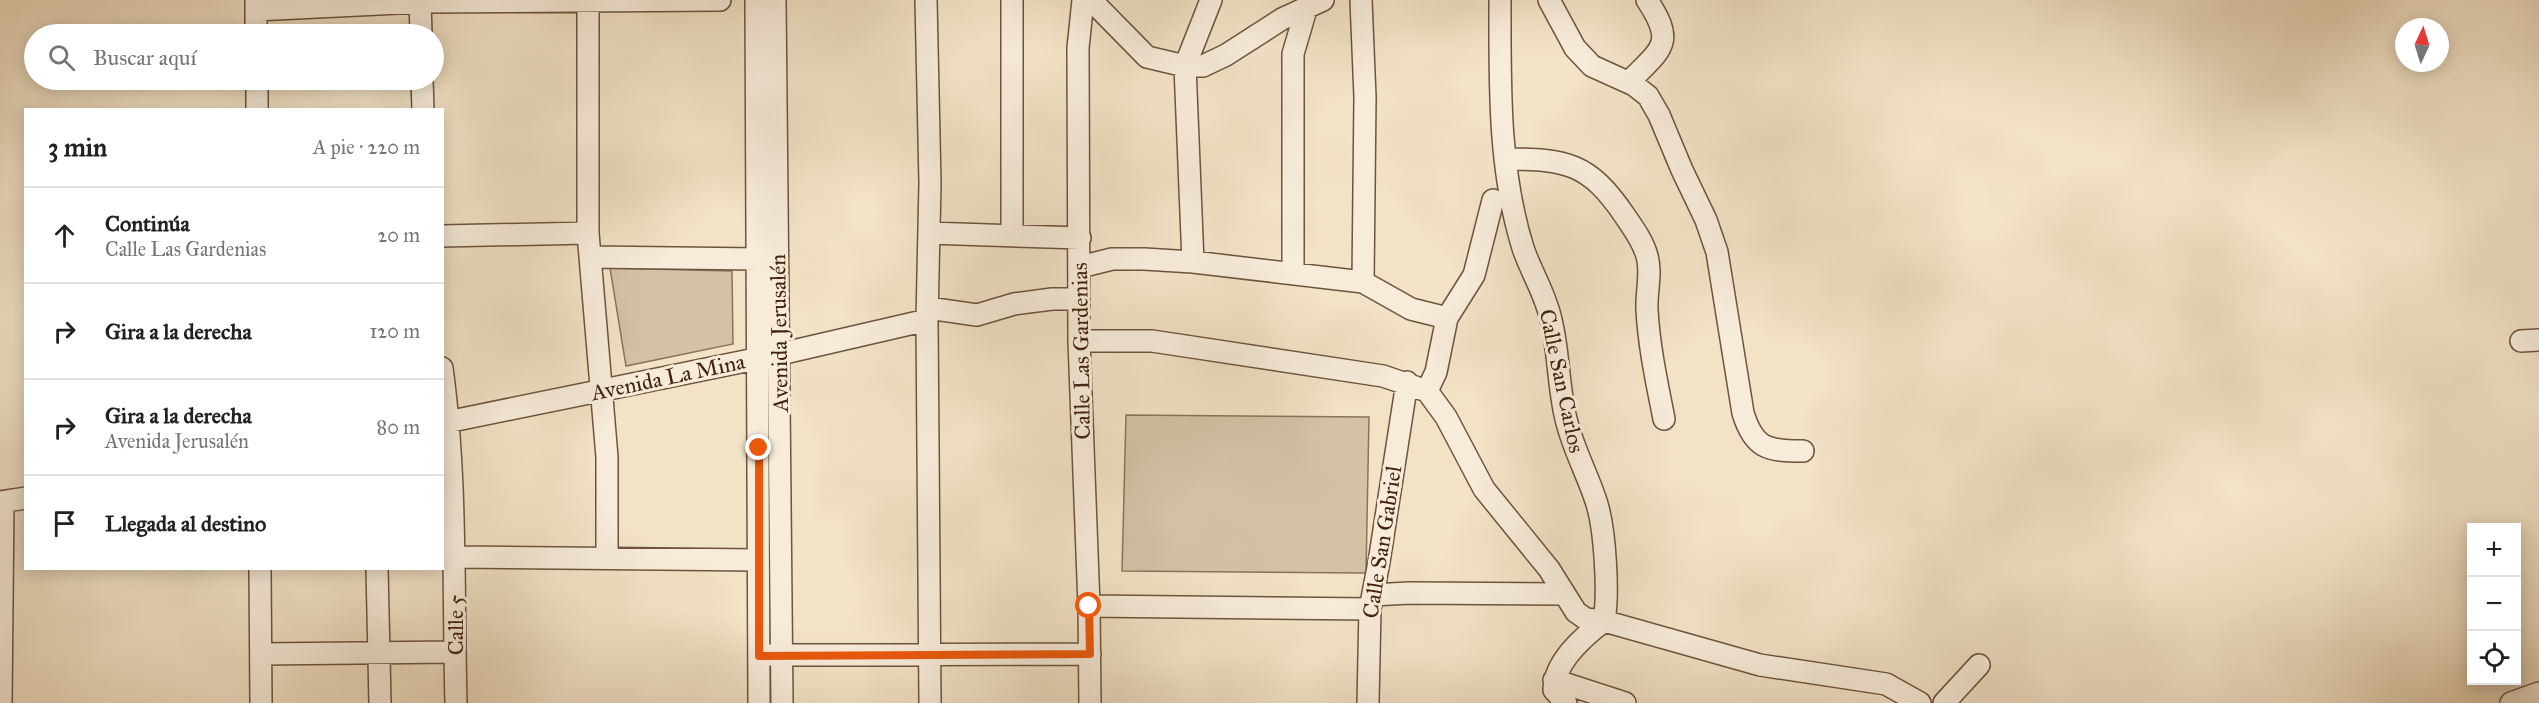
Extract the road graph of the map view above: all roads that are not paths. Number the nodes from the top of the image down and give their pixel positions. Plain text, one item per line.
1 (720, 0) edge
2 (756, 0) edge
3 (776, 0) edge
4 (926, 0) edge
5 (1012, 0) edge
6 (1083, 0) edge
7 (1091, 0) edge
8 (1211, 0) edge
9 (1362, 0) edge
10 (1500, 0) edge
11 (1549, 0) edge
12 (1647, 0) edge
13 (420, 1) edge
14 (588, 1) edge
15 (1315, 3) edge
16 (256, 5) edge
17 (256, 24) edge
18 (421, 24) edge
19 (1185, 66) junction
20 (1629, 82) junction
21 (257, 90) edge
22 (422, 90) edge
23 (257, 108) edge
24 (423, 108) edge
25 (1505, 159) junction
26 (1493, 200) dead end
27 (929, 232) junction
28 (588, 233) junction
29 (1012, 235) junction
30 (444, 236) edge
31 (1080, 238) junction
32 (590, 257) junction
33 (758, 259) junction
34 (1193, 262) junction
35 (1080, 267) junction
36 (1293, 274) junction
37 (1363, 282) junction
38 (1079, 299) junction
39 (927, 314) junction
40 (1447, 318) junction
41 (1079, 341) junction
42 (780, 354) junction
43 (759, 359) junction
44 (1407, 382) junction
45 (602, 391) junction
46 (1427, 391) junction
47 (444, 396) edge
48 (1664, 418) dead end
49 (446, 423) edge
50 (1803, 451) dead end
51 (24, 498) edge
52 (2, 502) edge
53 (455, 557) junction
54 (607, 558) junction
55 (758, 560) junction
56 (260, 570) edge
57 (376, 570) edge
58 (1564, 594) junction
59 (1371, 602) junction
60 (1089, 606) junction
61 (1604, 621) junction
62 (455, 652) junction
63 (379, 653) junction
64 (261, 654) junction
65 (1090, 654) junction
66 (782, 655) junction
67 (930, 655) junction
68 (759, 656) junction
69 (1978, 665) dead end
70 (1554, 680) junction
71 (2539, 693) edge
72 (1885, 694) edge
73 (1, 703) edge
74 (261, 703) edge
75 (380, 703) edge
76 (456, 703) edge
77 (759, 703) edge
78 (782, 703) edge
79 (930, 703) edge
80 (1090, 703) edge
81 (1368, 703) edge
82 (1566, 703) edge
83 (1625, 703) edge
84 (1920, 703) edge
85 (1944, 703) edge
86 (2511, 703) edge

1 - 14 street
2 - 33 street, Avenida Jerusalén
3 - 42 street, Avenida Jerusalén
4 - 27 street
5 - 29 street
6 - 31 street, Calle Las Gardenias
7 - 19 street
8 - 19 street
9 - 37 street
10 - 25 street, Calle San Carlos
11 - 20 street
12 - 20 street
13 - 14 street
13 - 16 street
13 - 18 street
14 - 28 street
15 - 19 street
15 - 36 street
16 - 17 street
19 - 34 street
20 - 50 street
21 - 23 street
22 - 24 street
25 - 48 street
25 - 61 street, Calle San Carlos
26 - 40 street
27 - 29 street
27 - 39 street
28 - 30 street
28 - 32 street
29 - 31 street
31 - 35 street, Calle Las Gardenias
32 - 33 street
32 - 45 street
33 - 43 street, Avenida Jerusalén
34 - 35 street
34 - 36 street
35 - 38 street, Calle Las Gardenias
36 - 37 street
37 - 40 street
38 - 39 street
38 - 41 street, Calle Las Gardenias
39 - 42 street, Avenida La Mina
39 - 67 street
40 - 46 street
41 - 44 street
41 - 60 street, Calle Las Gardenias
42 - 43 street, Avenida La Mina
42 - 66 street, Avenida Jerusalén
43 - 45 street, Avenida La Mina
43 - 55 street, Avenida Jerusalén
44 - 46 street
44 - 59 street, Calle San Gabriel
45 - 49 street, Avenida La Mina
45 - 54 street
46 - 58 street
47 - 49 street, Calle 5
49 - 53 street, Calle 5
51 - 52 street
52 - 73 street
53 - 54 street
53 - 62 street, Calle 5
54 - 55 street
55 - 68 street, Avenida Jerusalén
56 - 64 street
57 - 63 street
58 - 59 street
58 - 61 street
59 - 60 street
59 - 81 street, Calle San Gabriel
60 - 65 street, Calle Las Gardenias
61 - 70 street
61 - 72 street
62 - 63 street
62 - 76 street, Calle 5
63 - 64 street
63 - 75 street
64 - 74 street
65 - 67 street
65 - 80 street, Calle Las Gardenias
66 - 67 street
66 - 68 street
66 - 78 street, Avenida Jerusalén
67 - 79 street
68 - 77 street, Avenida Jerusalén
69 - 85 street
70 - 82 street
70 - 83 street
71 - 86 street
72 - 84 street

